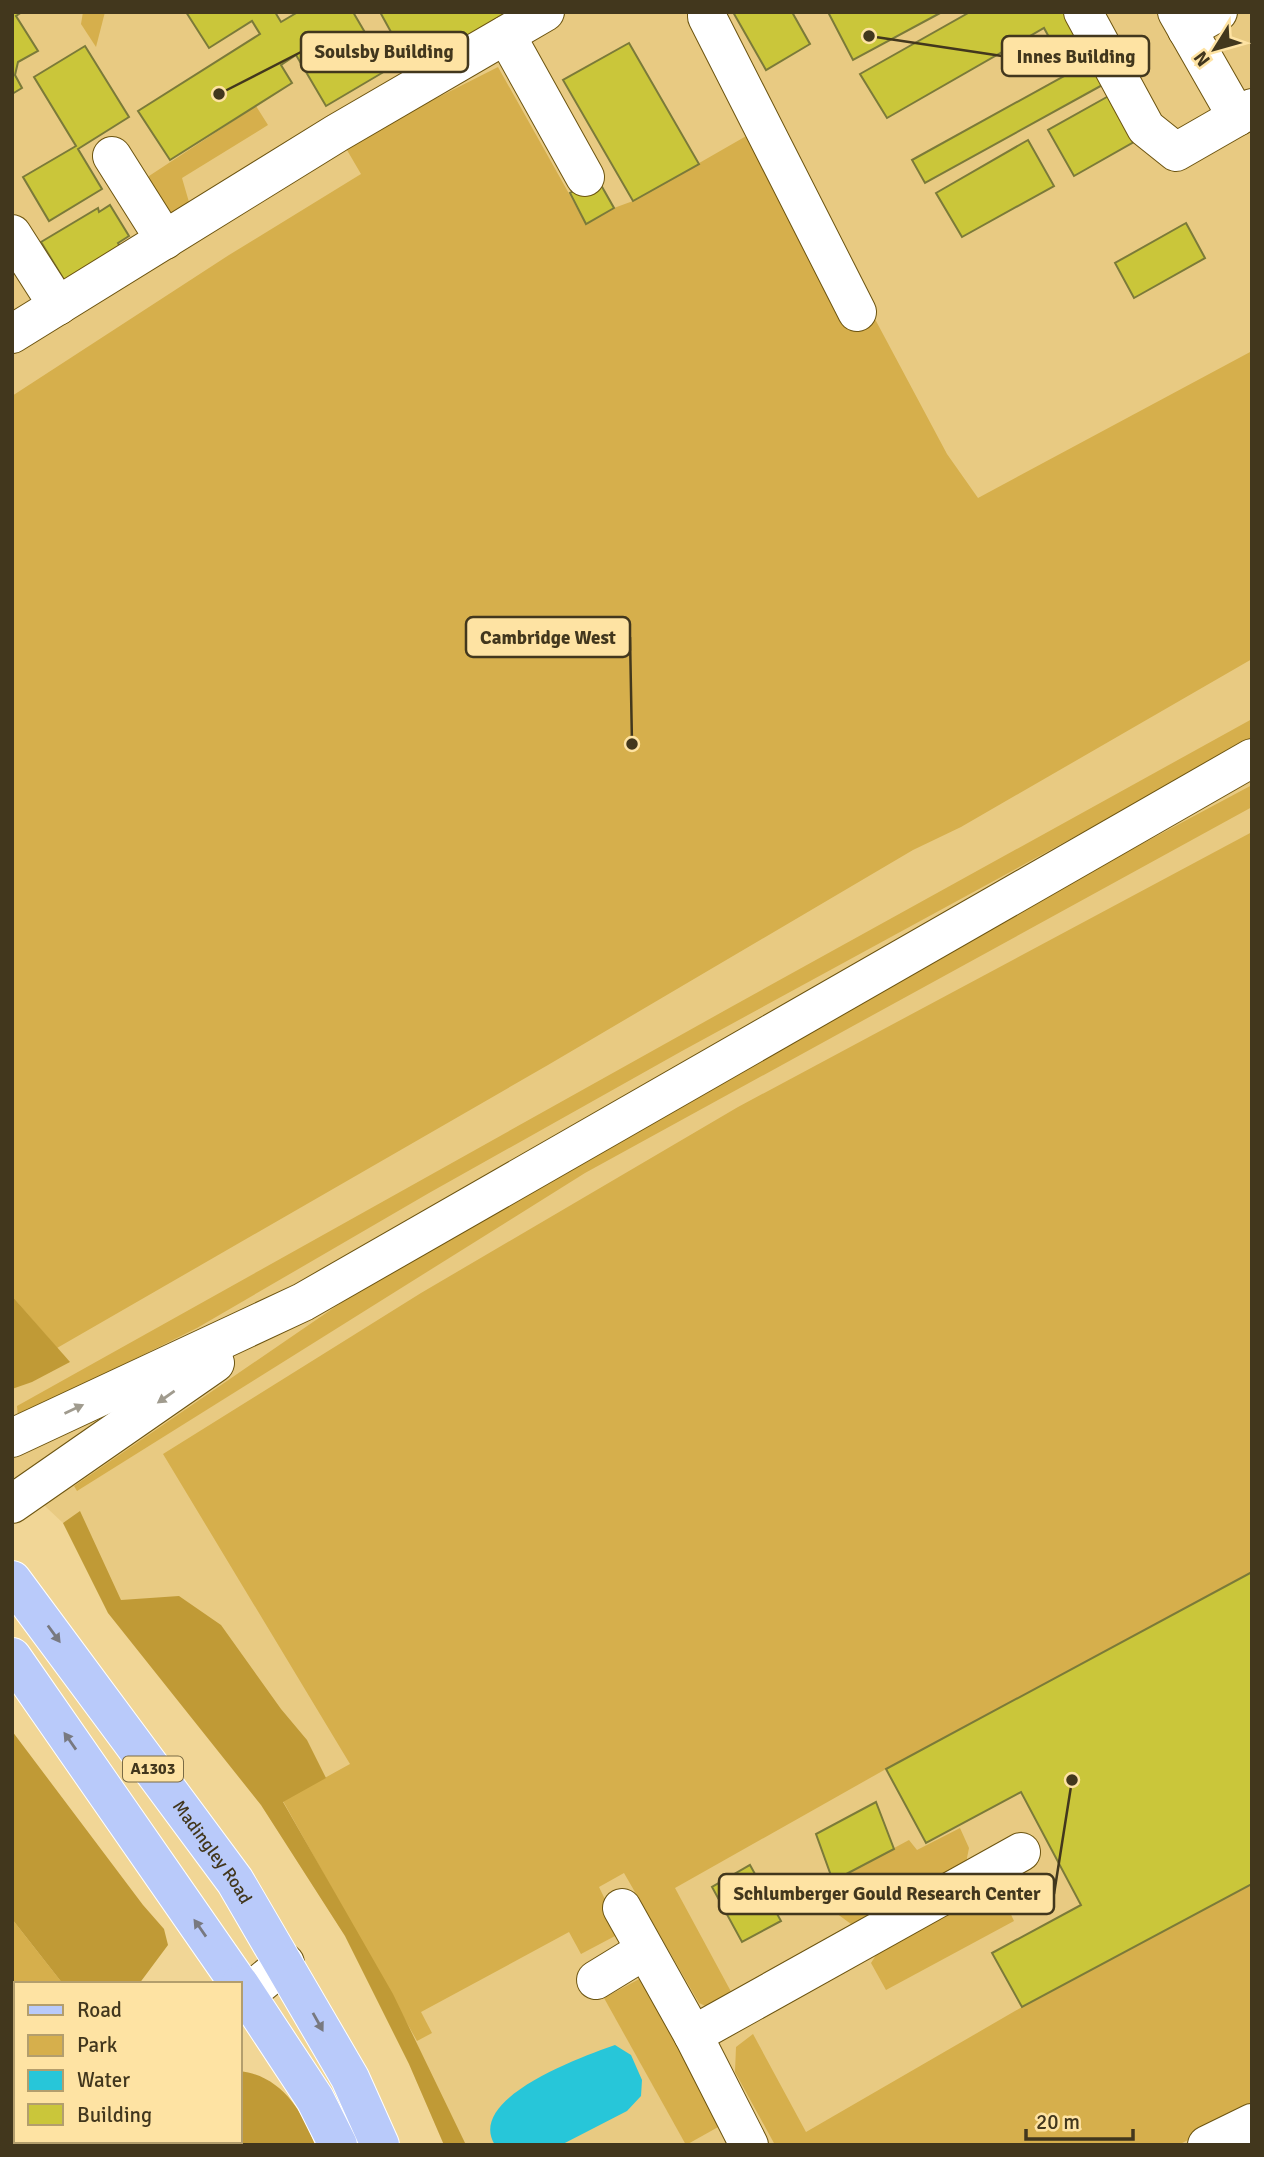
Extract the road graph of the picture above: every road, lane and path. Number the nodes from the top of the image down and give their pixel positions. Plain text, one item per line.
1 (545, 12) edge
2 (707, 12) edge
3 (1083, 12) edge
4 (1194, 18) edge
5 (506, 35) junction
6 (1244, 112) edge
7 (112, 156) dead end
8 (585, 177) dead end
9 (12, 234) edge
10 (165, 240) junction
11 (58, 306) junction
12 (857, 312) dead end
13 (12, 334) edge
14 (1252, 758) edge
15 (303, 1302) junction
16 (12, 1438) edge
17 (12, 1504) edge
18 (12, 1580) edge
19 (12, 1657) edge
20 (1021, 1852) dead end
21 (622, 1908) dead end
22 (645, 1950) junction
23 (285, 1963) junction
24 (596, 1980) dead end
25 (235, 1982) edge
26 (242, 1990) edge
27 (242, 1992) edge
28 (693, 2035) junction
29 (1252, 2123) edge
30 (737, 2140) edge
31 (338, 2145) edge
32 (380, 2145) edge
33 (1207, 2145) edge

1 - 5 street
2 - 12 street
3 - 6 street
4 - 6 street
5 - 8 street
5 - 10 street
7 - 10 street
9 - 11 street
10 - 11 street
11 - 13 street
14 - 15 street
16 -> 15 street
15 -> 17 street
18 -> 23 main road, Madingley Road / A1303
25 -> 19 main road, A1303
20 - 28 street
21 - 22 street
22 - 24 street
22 - 28 street
23 - 26 street
23 -> 32 main road, Madingley Road / A1303
27 - 31 main road, A1303
28 - 30 street
29 - 33 street

